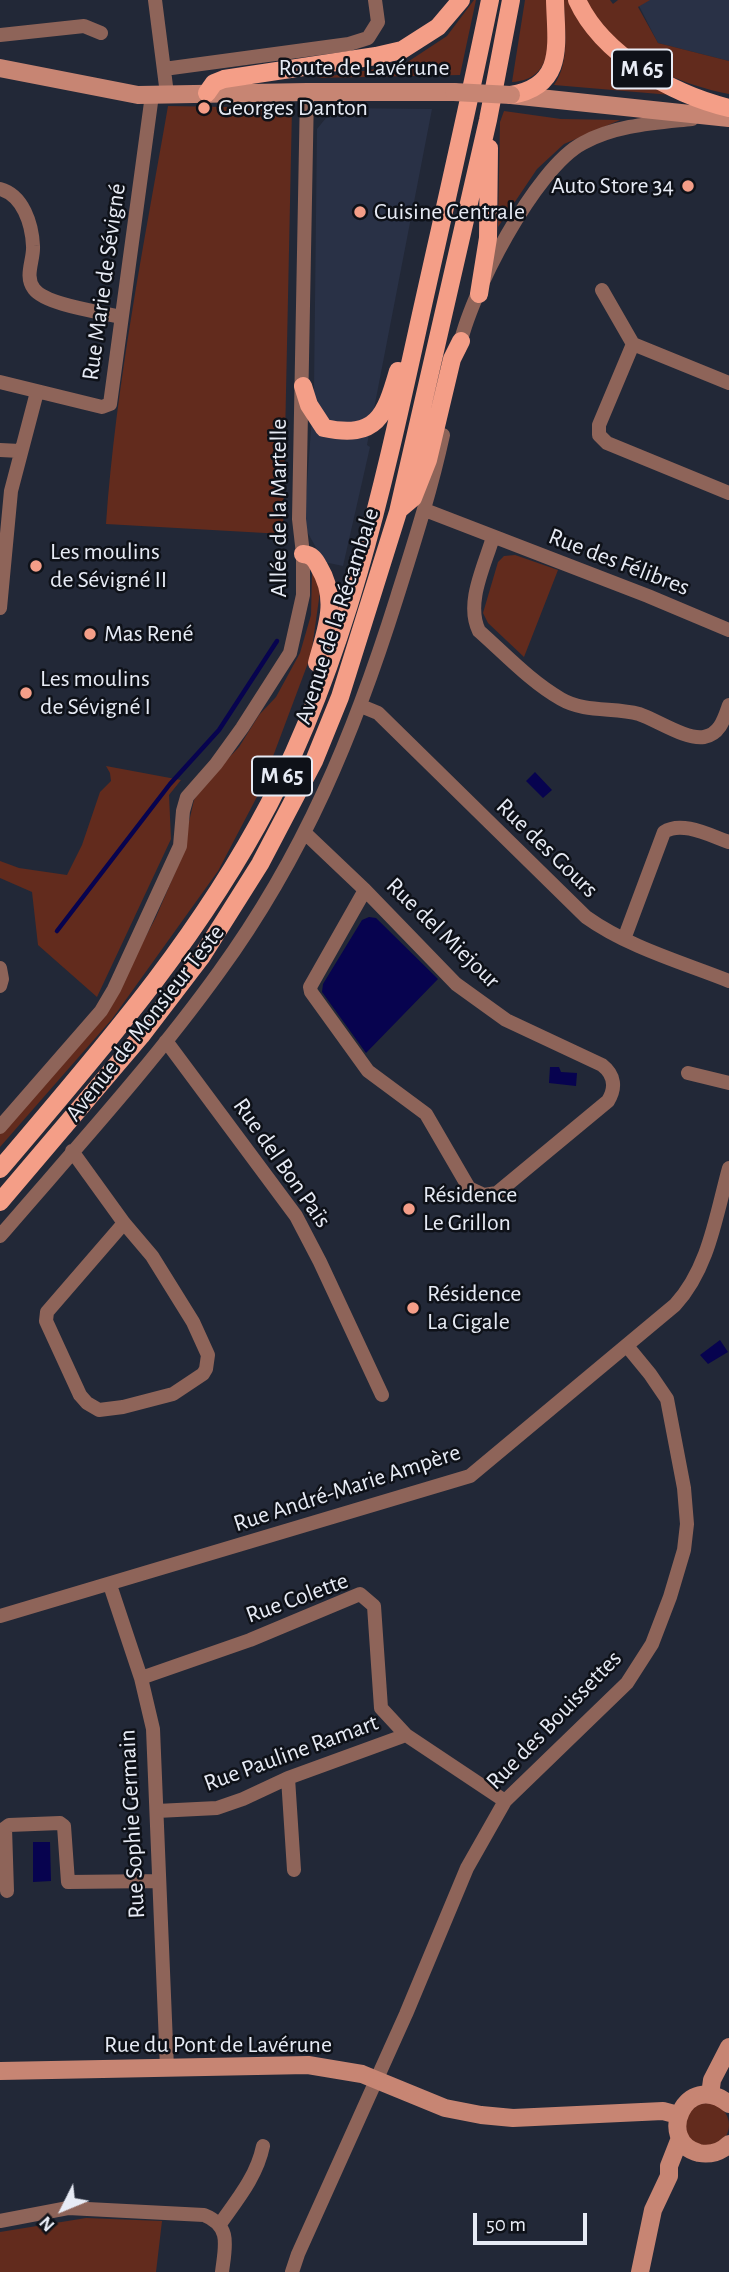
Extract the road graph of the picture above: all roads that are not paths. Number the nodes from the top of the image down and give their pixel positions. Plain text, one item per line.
1 (155, 0) edge
2 (375, 0) edge
3 (461, 0) edge
4 (490, 0) edge
5 (511, 0) edge
6 (555, 0) edge
7 (577, 0) edge
8 (101, 33) dead end
9 (0, 35) edge
10 (0, 68) edge
11 (164, 69) junction
12 (307, 92) junction
13 (207, 93) junction
14 (160, 95) junction
15 (511, 95) junction
16 (725, 114) edge
17 (488, 120) junction
18 (0, 189) edge
19 (602, 290) dead end
20 (479, 294) junction
21 (422, 313) junction
22 (121, 317) junction
23 (461, 341) junction
24 (633, 344) junction
25 (0, 382) edge
26 (729, 383) edge
27 (303, 386) junction
28 (37, 392) junction
29 (0, 450) edge
30 (20, 452) junction
31 (729, 493) edge
32 (425, 510) junction
33 (398, 512) junction
34 (493, 537) junction
35 (303, 554) junction
36 (0, 608) edge
37 (729, 630) edge
38 (729, 705) edge
39 (361, 706) junction
40 (295, 750) junction
41 (305, 833) junction
42 (729, 842) edge
43 (365, 890) junction
44 (624, 939) junction
45 (0, 968) edge
46 (729, 981) edge
47 (0, 986) edge
48 (166, 1041) junction
49 (688, 1073) dead end
50 (729, 1083) edge
51 (0, 1126) edge
52 (72, 1152) junction
53 (729, 1168) edge
54 (0, 1169) edge
55 (0, 1202) edge
56 (124, 1223) junction
57 (0, 1237) edge
58 (627, 1346) junction
59 (382, 1395) dead end
60 (110, 1585) junction
61 (0, 1616) edge
62 (141, 1678) junction
63 (406, 1735) junction
64 (288, 1778) junction
65 (505, 1801) junction
66 (157, 1811) junction
67 (294, 1870) dead end
68 (158, 1881) junction
69 (7, 1891) dead end
70 (729, 2047) edge
71 (167, 2068) junction
72 (0, 2071) edge
73 (377, 2079) junction
74 (710, 2095) junction
75 (729, 2104) edge
76 (678, 2115) junction
77 (680, 2138) junction
78 (729, 2144) edge
79 (263, 2146) dead end
80 (697, 2152) junction
81 (668, 2176) junction
82 (0, 2221) edge
83 (220, 2224) junction
84 (222, 2272) edge
85 (292, 2272) edge
86 (640, 2272) edge

1 - 11 street, Rue Marie de Sévigné
2 - 11 street
3 - 13 main road
4 - 21 main road, Avenue de la Récambale / M 65
5 - 17 main road, Avenue de la Récambale / M 65
6 - 15 main road
7 - 16 main road, M 65
8 - 9 street
10 - 14 street, Route de Lavérune
11 - 14 street, Rue Marie de Sévigné
12 - 13 street, Route de Lavérune
12 - 15 street, Route de Lavérune, bridge
12 - 27 street, Allée de la Martelle
13 - 14 street, Route de Lavérune
14 - 22 street, Rue Marie de Sévigné
15 - 16 street, Route de Lavérune
16 - 20 street, Avenue de Monsieur Teste
17 - 20 main road
17 - 33 main road, Avenue de la Récambale / M 65
18 - 22 street
19 - 24 street
20 - 23 street, Avenue de Monsieur Teste
21 - 27 main road
21 - 40 main road, Avenue de la Récambale / M 65
22 - 28 street, Rue Marie de Sévigné
23 - 32 street, Avenue de Monsieur Teste
23 - 33 main road
24 - 26 street
24 - 31 street
25 - 28 street, Rue Marie de Sévigné
27 - 35 street, Allée de la Martelle
28 - 30 street
29 - 30 street
30 - 36 street
32 - 34 street, Rue des Félibres
32 - 39 street, Avenue de Monsieur Teste
33 - 55 main road, Avenue de la Récambale / M 65
34 - 37 street, Rue des Félibres
34 - 38 street
35 - 40 main road
35 - 51 street, Allée de la Martelle
39 - 41 street, Avenue de Monsieur Teste
39 - 44 street, Rue des Gours
40 - 54 main road, Avenue de la Récambale / M 65
41 - 43 street, Rue del Miejour
41 - 48 street, Avenue de Monsieur Teste
42 - 44 street
43 - 43 street, Rue del Miejour
44 - 46 street, Rue des Gours
45 - 47 street
48 - 52 street, Avenue de Monsieur Teste
48 - 59 street, Rue del Bon Païs
49 - 50 street
52 - 56 street
52 - 57 street, Avenue de Monsieur Teste
53 - 58 street, Rue André-Marie Ampère
56 - 56 street
58 - 60 street, Rue André-Marie Ampère
58 - 65 street, Rue des Bouissettes
60 - 61 street, Rue André-Marie Ampère
60 - 62 street, Rue Sophie Germain
62 - 63 street, Rue Colette
62 - 66 street, Rue Sophie Germain
63 - 64 street, Rue Pauline Ramart
63 - 65 street, Rue Pauline Ramart
64 - 66 street, Rue Pauline Ramart
64 - 67 street
65 - 73 street, Rue des Bouissettes
66 - 68 street, Rue Sophie Germain
68 - 69 street
68 - 71 street, Rue Sophie Germain
70 - 74 street
71 - 72 street, Rue du Pont de Lavérune
71 - 73 street, Rue du Pont de Lavérune
73 - 76 street, Rue du Pont de Lavérune
73 - 85 street, Rue des Bouissettes
74 - 75 street
74 - 76 street
76 - 77 street
77 - 80 street
77 - 81 street
78 - 80 street
79 - 83 street
80 - 81 street
81 - 86 street
82 - 83 street
83 - 84 street

